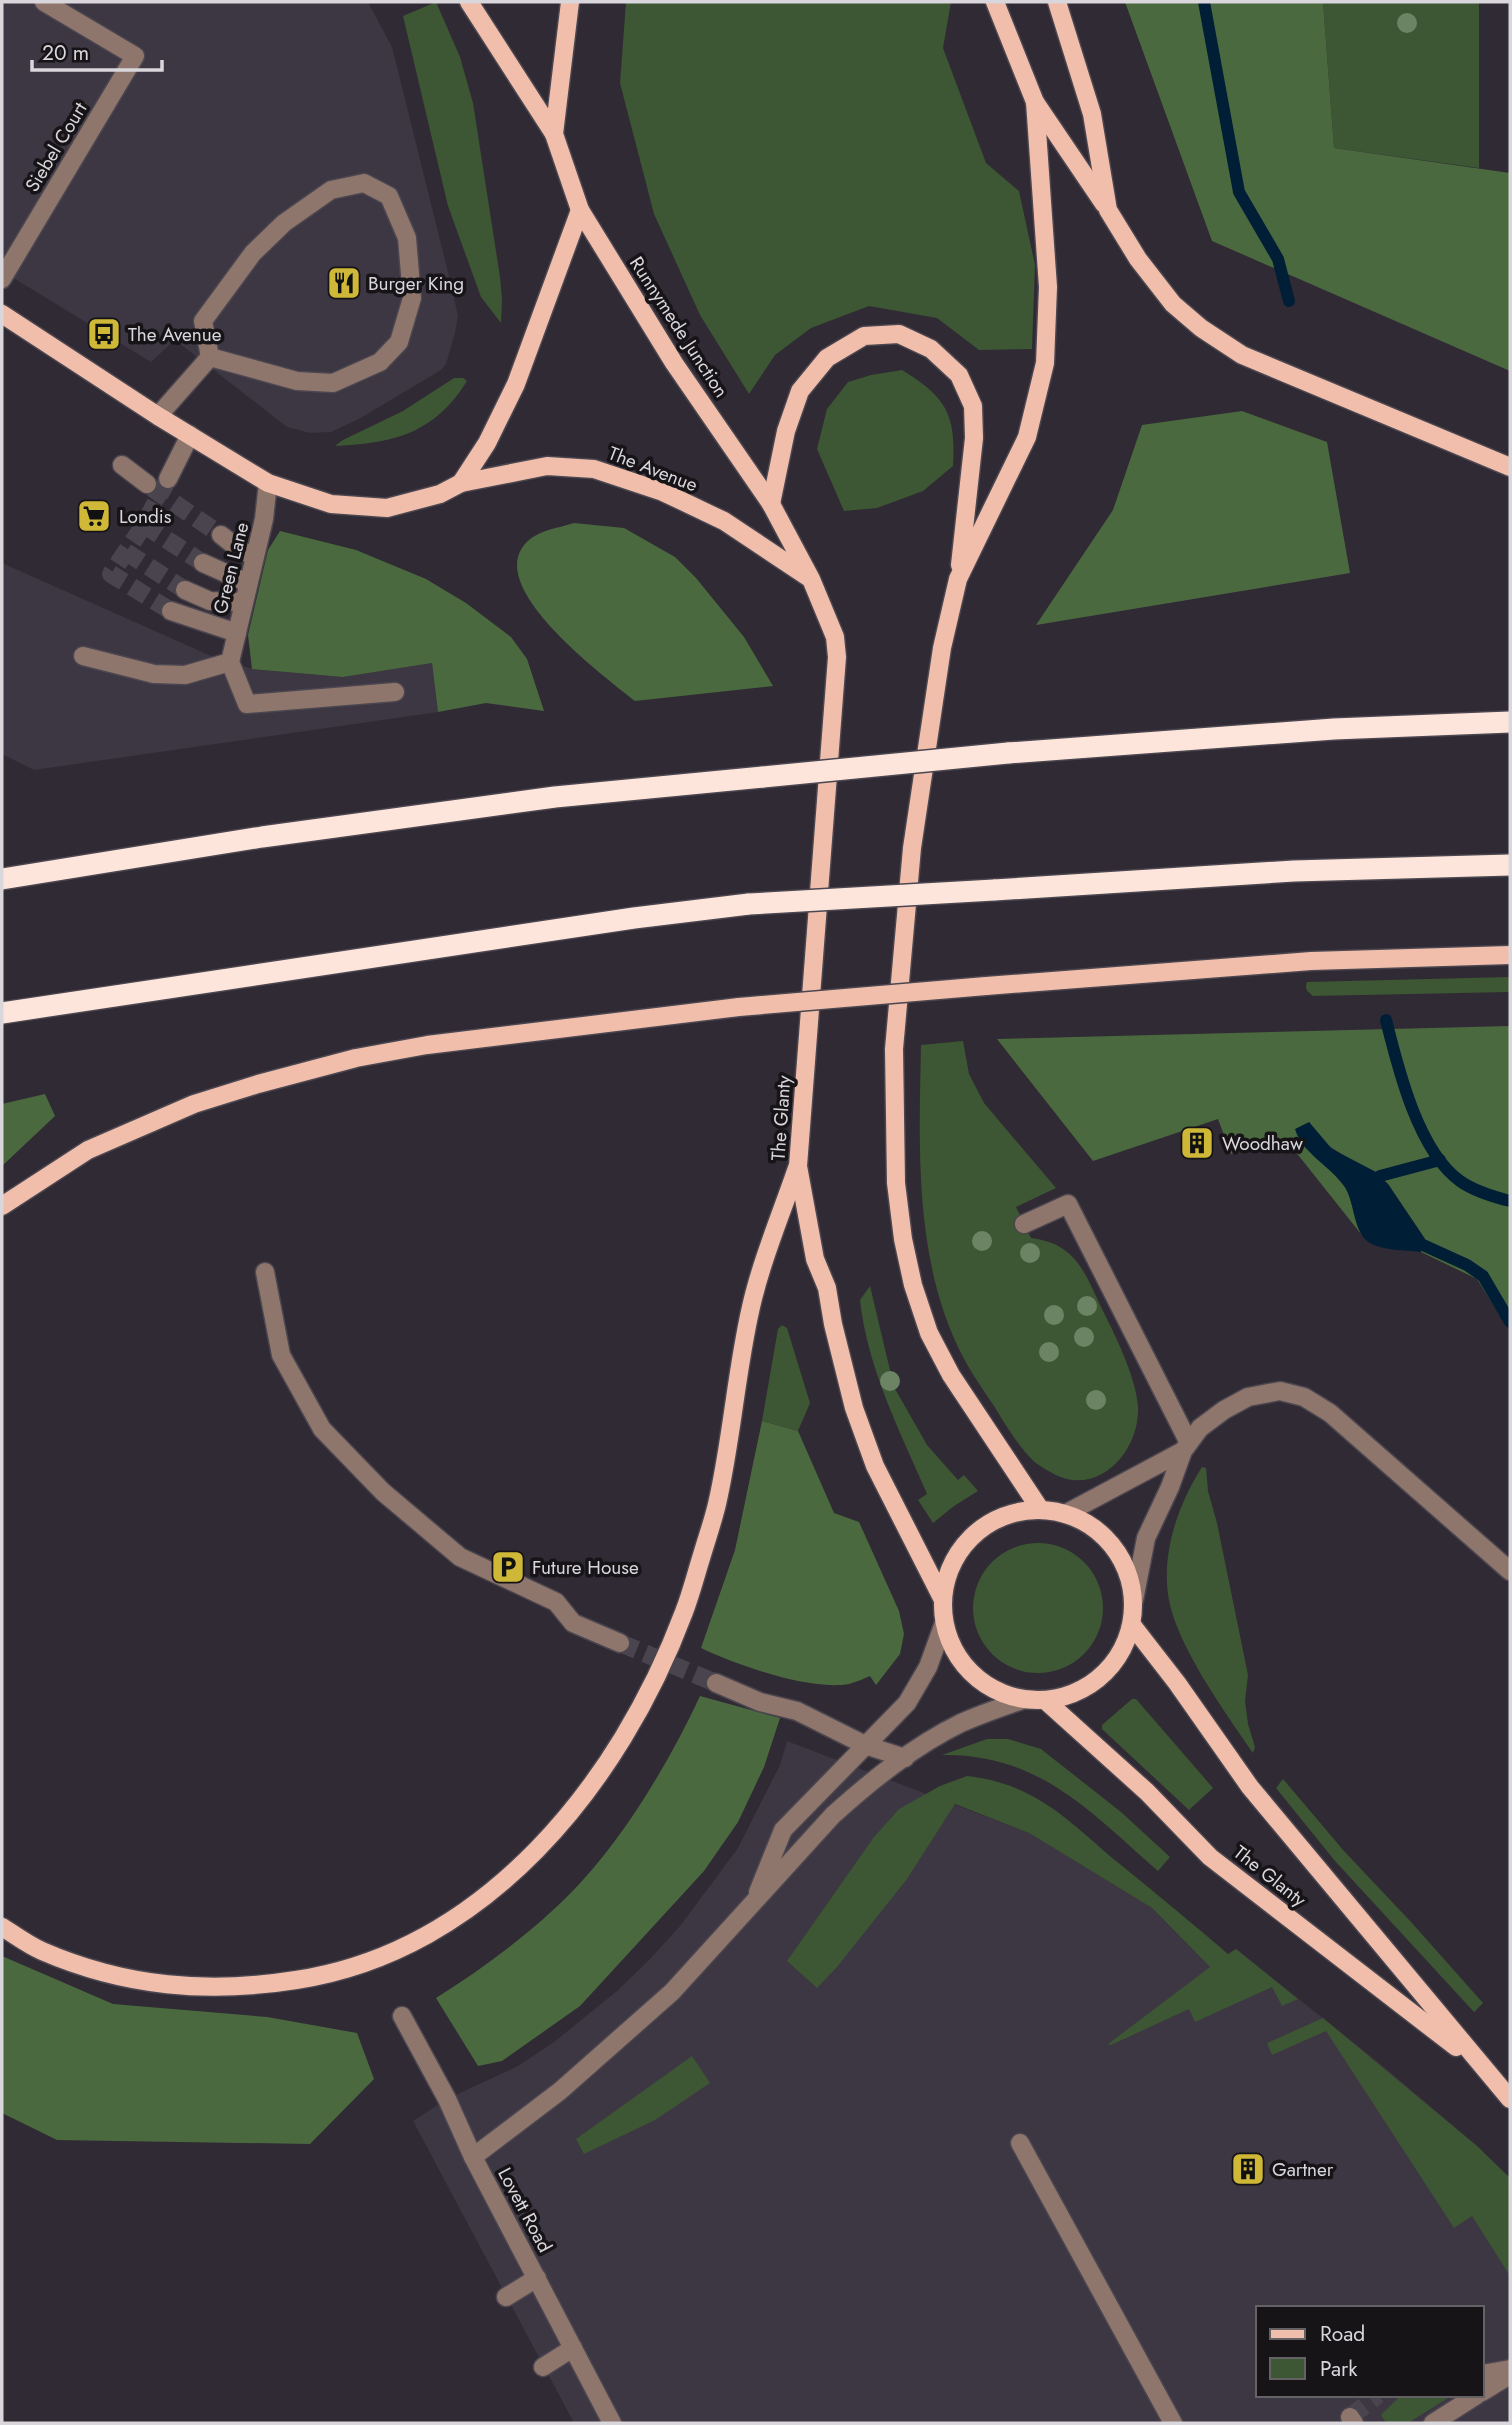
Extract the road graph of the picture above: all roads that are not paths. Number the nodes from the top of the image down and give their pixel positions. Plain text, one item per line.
1 (44, 2) edge
2 (469, 2) edge
3 (570, 2) edge
4 (995, 2) edge
5 (1057, 2) edge
6 (1035, 102) junction
7 (554, 134) junction
8 (580, 209) junction
9 (1108, 210) junction
10 (2, 279) edge
11 (2, 314) edge
12 (209, 357) junction
13 (158, 416) junction
14 (190, 435) junction
15 (122, 465) dead end
16 (1510, 467) edge
17 (168, 479) tunnel mouth
18 (268, 483) junction
19 (461, 483) junction
20 (147, 484) tunnel mouth
21 (771, 504) junction
22 (221, 535) tunnel mouth
23 (255, 556) junction
24 (203, 563) tunnel mouth
25 (811, 579) junction
26 (958, 579) junction
27 (248, 583) junction
28 (185, 590) tunnel mouth
29 (244, 602) junction
30 (171, 611) tunnel mouth
31 (237, 633) junction
32 (83, 656) dead end
33 (837, 657) joint
34 (230, 662) junction
35 (396, 692) dead end
36 (1510, 722) edge
37 (1510, 865) edge
38 (2, 879) edge
39 (1510, 955) edge
40 (2, 1013) edge
41 (798, 1166) junction
42 (2, 1206) edge
43 (1024, 1224) dead end
44 (265, 1272) dead end
45 (1185, 1446) junction
46 (1040, 1509) junction
47 (1065, 1514) junction
48 (1510, 1571) edge
49 (942, 1598) junction
50 (1134, 1600) junction
51 (944, 1623) junction
52 (1132, 1625) junction
53 (620, 1643) tunnel mouth
54 (716, 1683) tunnel mouth
55 (1022, 1700) junction
56 (1046, 1701) junction
57 (865, 1745) junction
58 (905, 1758) junction
59 (754, 1902) junction
60 (2, 1927) edge
61 (402, 2017) dead end
62 (1483, 2068) junction
63 (1510, 2099) edge
64 (1020, 2143) dead end
65 (473, 2157) junction
66 (537, 2278) junction
67 (506, 2297) dead end
68 (573, 2347) junction
69 (543, 2367) dead end
70 (1510, 2369) edge
71 (1484, 2374) edge
72 (1510, 2375) edge
73 (1484, 2391) edge
74 (1474, 2397) edge
75 (612, 2423) edge
76 (1174, 2423) edge
77 (1433, 2423) edge

1 - 10 street, Siebel Court
2 - 7 main road
3 - 7 main road, Runnymede Junction
4 - 6 main road
5 - 9 main road
6 - 9 main road
6 - 26 main road
7 - 8 main road, Runnymede Junction
8 - 19 main road
8 - 21 main road, Runnymede Junction
9 - 16 main road
11 - 13 main road, The Avenue
12 - 12 street
12 - 13 street
13 - 14 main road, The Avenue
14 - 17 street
14 - 18 main road, The Avenue
15 - 20 street
18 - 19 main road, The Avenue
18 - 23 street, Green Lane
19 - 25 main road, The Avenue
21 - 25 main road, Runnymede Junction
21 - 26 main road
22 - 23 street
23 - 27 street, Green Lane
24 - 27 street
25 - 33 main road, Runnymede Junction
26 - 46 main road
27 - 29 street, Green Lane
28 - 29 street
29 - 31 street, Green Lane
30 - 31 street
31 - 34 street, Green Lane
32 - 34 street
33 - 41 main road, The Glanty
34 - 35 street
36 - 38 highway, bridge
37 - 40 highway, bridge
39 - 42 main road, bridge
41 - 49 main road, The Glanty
41 - 60 main road
43 - 45 street
44 - 53 street
45 - 47 street
45 - 48 street
45 - 50 street
46 - 47 main road
46 - 49 main road
47 - 50 main road
49 - 51 main road
50 - 52 main road
51 - 55 main road
51 - 57 street
52 - 56 main road
52 - 62 main road, The Glanty
54 - 57 street
55 - 56 main road
55 - 58 street
56 - 62 main road, The Glanty
57 - 58 street
57 - 59 street
58 - 59 street
59 - 65 street
61 - 65 street, Lovett Road
62 - 63 main road, The Glanty
64 - 76 street
65 - 66 street, Lovett Road
66 - 67 street
66 - 68 street, Lovett Road
68 - 69 street
68 - 75 street, Lovett Road
70 - 71 street
72 - 73 street
74 - 77 street

